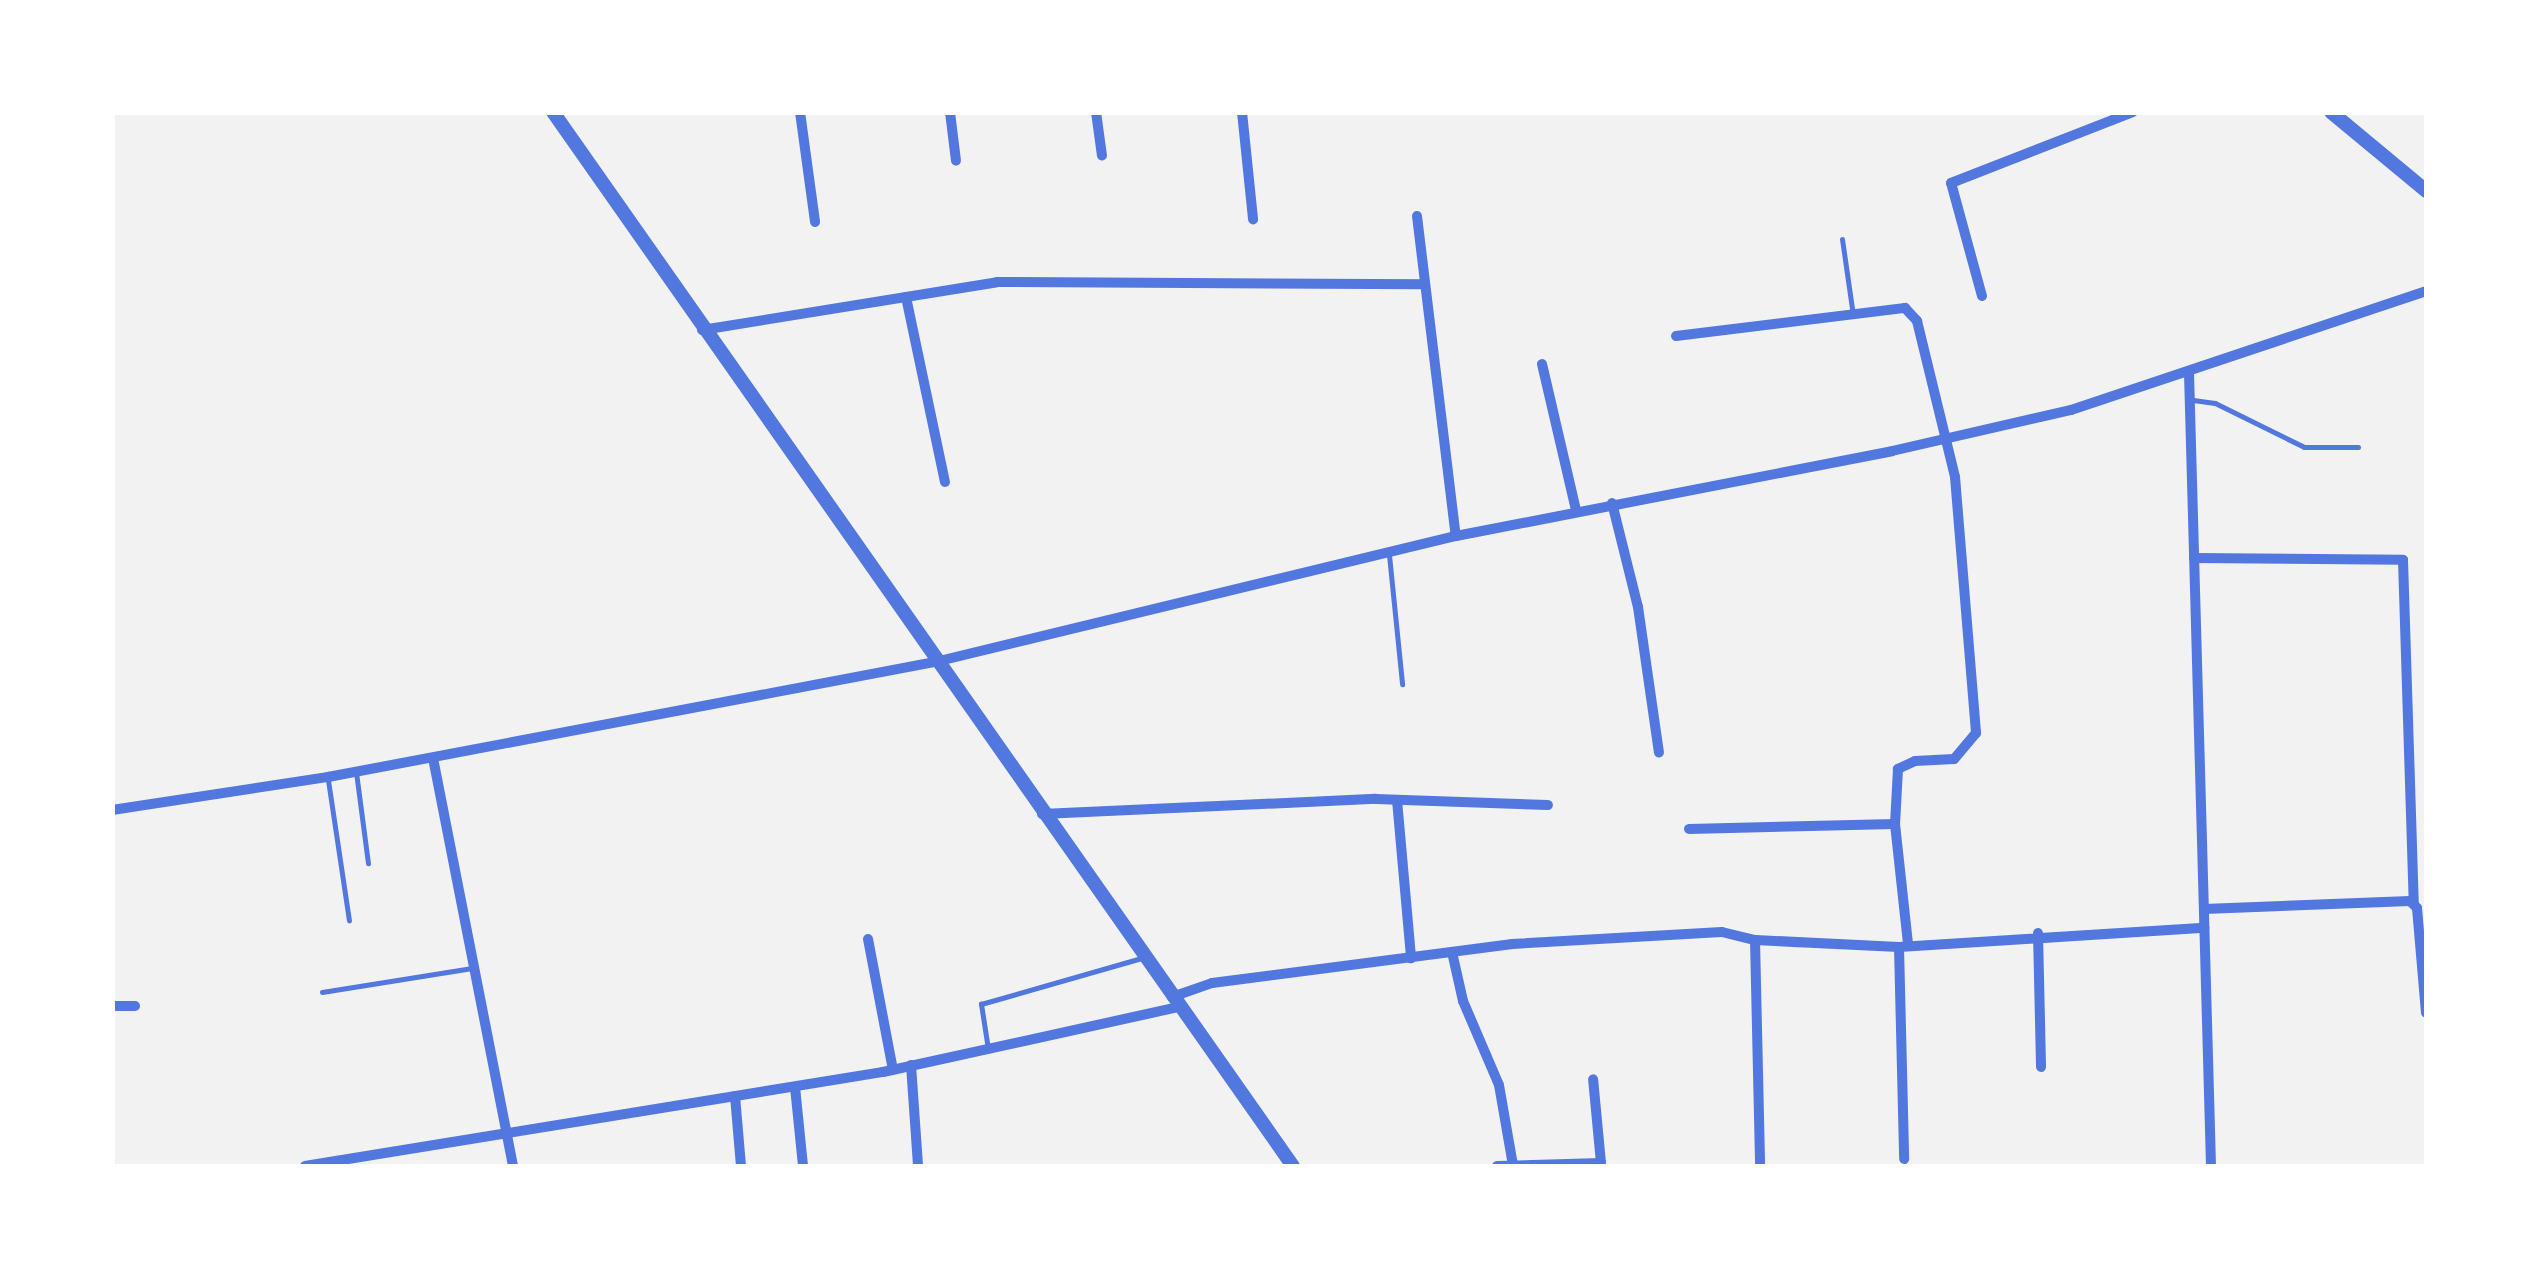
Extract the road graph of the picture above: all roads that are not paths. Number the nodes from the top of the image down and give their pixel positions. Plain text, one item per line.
1 (553, 112) edge
2 (800, 112) edge
3 (950, 112) edge
4 (1096, 112) edge
5 (1242, 112) edge
6 (2133, 112) edge
7 (2331, 112) edge
8 (1102, 156) dead end
9 (956, 161) dead end
10 (2426, 191) edge
11 (1417, 216) dead end
12 (1253, 219) dead end
13 (816, 222) dead end
14 (1842, 239) dead end
15 (1425, 284) junction
16 (2426, 292) edge
17 (1982, 296) dead end
18 (906, 297) junction
19 (1854, 316) junction
20 (702, 330) junction
21 (1676, 336) dead end
22 (1542, 364) dead end
23 (2189, 373) junction
24 (2190, 400) junction
25 (1942, 440) junction
26 (2358, 447) dead end
27 (945, 482) dead end
28 (1612, 503) junction
29 (1576, 510) junction
30 (1456, 536) junction
31 (1389, 552) junction
32 (2194, 558) junction
33 (935, 662) junction
34 (1402, 684) dead end
35 (1660, 752) dead end
36 (433, 758) junction
37 (356, 772) junction
38 (328, 778) junction
39 (1398, 800) junction
40 (1548, 804) dead end
41 (112, 810) edge
42 (1042, 814) junction
43 (1895, 824) junction
44 (1689, 829) dead end
45 (368, 864) dead end
46 (2413, 886) junction
47 (2426, 886) edge
48 (2414, 903) junction
49 (2204, 909) junction
50 (349, 920) dead end
51 (2204, 928) junction
52 (2038, 933) junction
53 (868, 939) dead end
54 (1756, 940) junction
55 (1904, 946) junction
56 (1452, 952) junction
57 (1144, 958) junction
58 (1411, 958) junction
59 (476, 967) junction
60 (322, 992) dead end
61 (1176, 1002) junction
62 (112, 1006) edge
63 (135, 1006) dead end
64 (2426, 1013) edge
65 (988, 1052) junction
66 (911, 1066) junction
67 (2041, 1067) dead end
68 (894, 1070) junction
69 (1594, 1079) dead end
70 (795, 1086) junction
71 (735, 1096) junction
72 (509, 1128) junction
73 (378, 1153) junction
74 (1904, 1159) dead end
75 (1512, 1165) edge
76 (305, 1166) edge
77 (378, 1166) edge
78 (513, 1166) edge
79 (741, 1166) edge
80 (803, 1166) edge
81 (918, 1166) edge
82 (1293, 1166) edge
83 (1497, 1166) edge
84 (1760, 1166) edge
85 (2211, 1166) edge

1 - 20 street
2 - 13 street
3 - 9 street
4 - 8 street
5 - 12 street
6 - 17 street
7 - 10 street
11 - 15 street
14 - 19 lane
15 - 18 street
15 - 30 street
16 - 23 street
18 - 20 street
18 - 27 street
19 - 21 street
19 - 25 street
20 - 33 street
22 - 29 street
23 - 24 street
23 - 25 street
24 - 26 lane
24 - 32 street
25 - 28 street
25 - 43 street
28 - 29 street
28 - 35 street
29 - 30 street
30 - 31 street
31 - 33 street
31 - 34 lane
32 - 46 street
32 - 49 street
33 - 36 street
33 - 42 street
36 - 37 street
36 - 59 street
37 - 38 street
37 - 45 lane
38 - 41 street
38 - 50 lane
39 - 40 street
39 - 42 street
39 - 58 street
42 - 57 street
43 - 44 street
43 - 55 street
46 - 47 street
46 - 48 street
48 - 49 street
48 - 64 street
49 - 51 street
51 - 52 street
51 - 85 street
52 - 55 street
52 - 67 street
53 - 68 street
54 - 55 street
54 - 56 street
54 - 84 street
55 - 74 street
56 - 58 street
56 - 75 street
57 - 61 street
57 - 65 lane
58 - 61 street
59 - 60 lane
59 - 72 street
61 - 65 street
61 - 82 street
62 - 63 street
65 - 66 street
66 - 68 street
66 - 81 street
68 - 70 street
69 - 75 street
70 - 71 street
70 - 80 street
71 - 72 street
71 - 79 street
72 - 73 street
72 - 78 street
73 - 76 street
73 - 77 street
75 - 83 street

